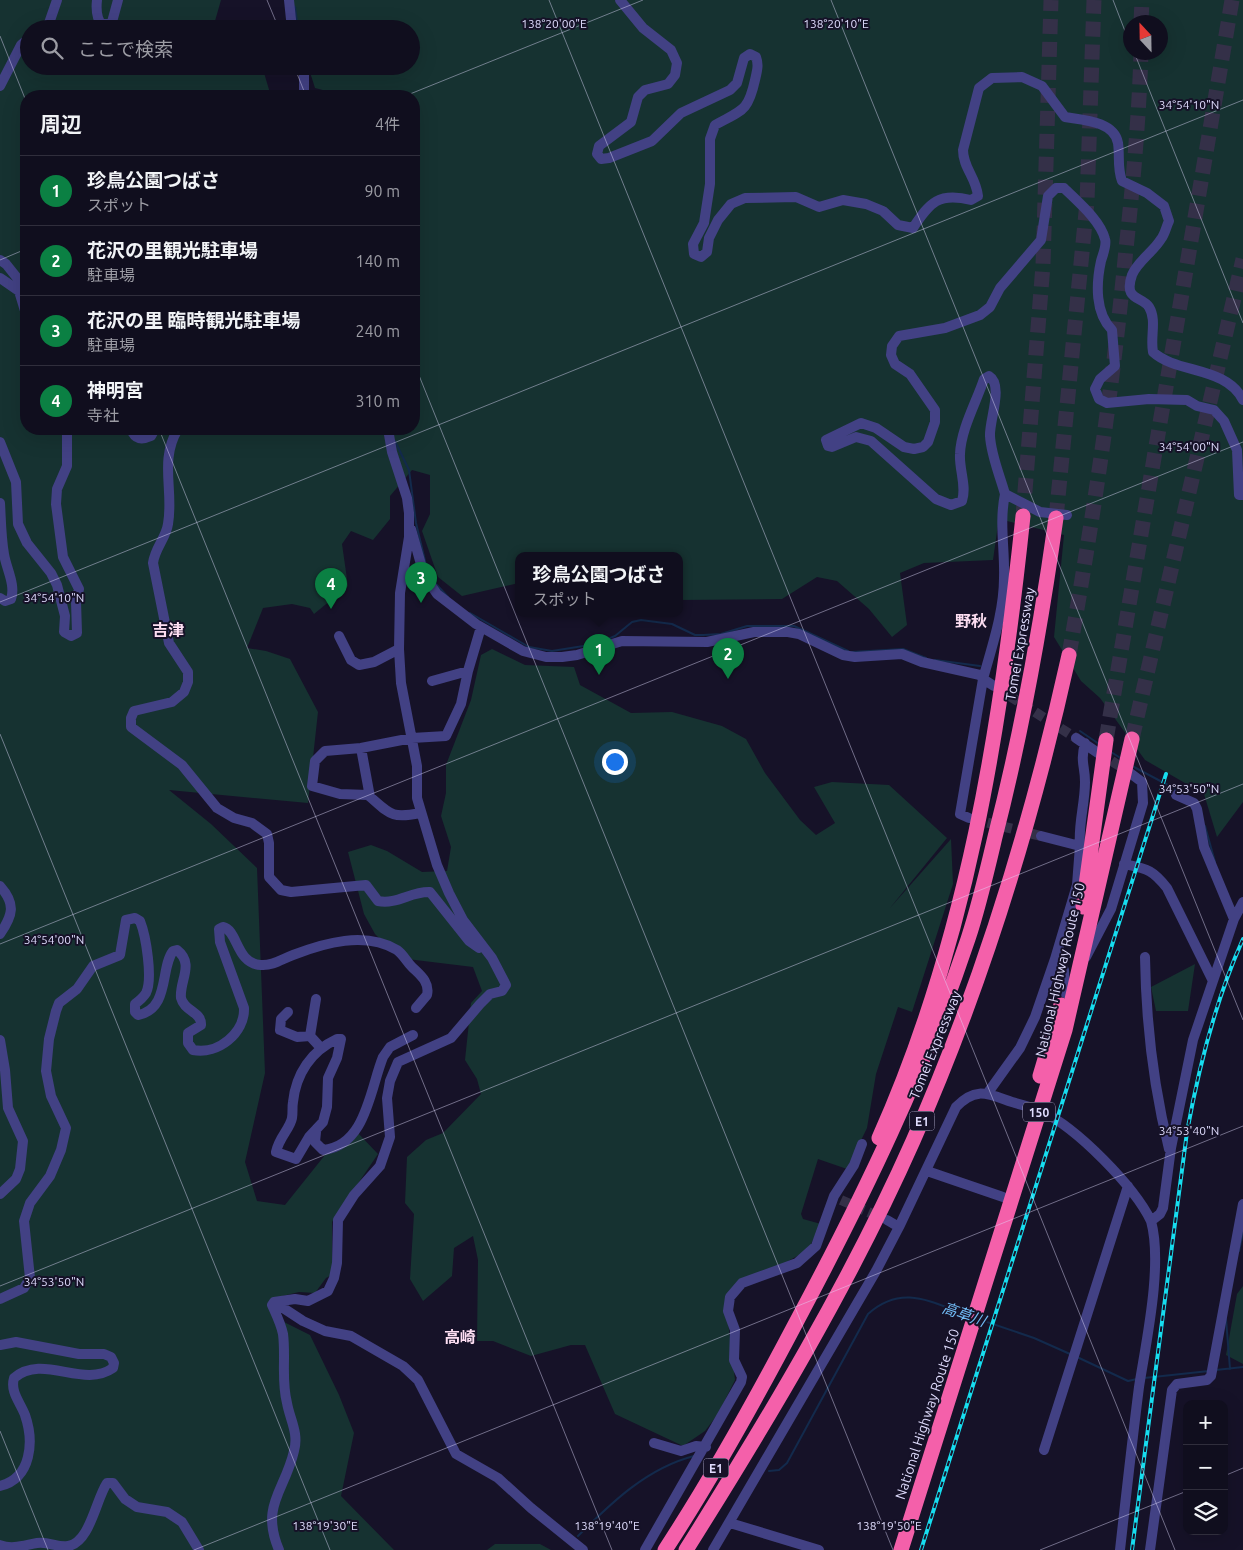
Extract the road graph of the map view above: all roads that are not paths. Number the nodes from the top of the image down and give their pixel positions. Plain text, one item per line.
1 (57, 0) edge
2 (97, 0) edge
3 (118, 0) edge
4 (289, 0) edge
5 (620, 0) edge
6 (50, 20) edge
7 (98, 20) edge
8 (113, 20) edge
9 (291, 20) edge
10 (20, 47) edge
11 (304, 75) edge
12 (0, 86) edge
13 (304, 90) edge
14 (0, 260) edge
15 (0, 278) edge
16 (20, 282) edge
17 (20, 294) edge
18 (1243, 400) edge
19 (67, 435) edge
20 (136, 435) edge
21 (152, 435) edge
22 (174, 435) edge
23 (389, 435) edge
24 (0, 442) edge
25 (1005, 494) junction
26 (1243, 495) edge
27 (0, 503) edge
28 (1023, 516) tunnel mouth
29 (1062, 517) joint
30 (410, 526) junction
31 (425, 569) junction
32 (402, 574) junction
33 (0, 598) edge
34 (481, 627) junction
35 (339, 636) dead end
36 (399, 649) junction
37 (1069, 655) tunnel mouth
38 (468, 671) junction
39 (983, 679) junction
40 (432, 681) dead end
41 (994, 686) tunnel mouth
42 (412, 738) junction
43 (1132, 739) tunnel mouth
44 (1102, 746) joint
45 (361, 748) junction
46 (1130, 773) tunnel mouth
47 (1176, 795) dead end
48 (370, 797) junction
49 (420, 813) junction
50 (970, 818) dead end
51 (1042, 836) tunnel mouth
52 (1080, 846) junction
53 (1124, 864) junction
54 (0, 886) edge
55 (1238, 910) edge
56 (0, 934) edge
57 (1145, 956) dead end
58 (492, 958) junction
59 (1056, 959) junction
60 (1077, 976) junction
61 (1212, 979) junction
62 (1065, 993) junction
63 (316, 999) dead end
64 (416, 1008) dead end
65 (288, 1012) dead end
66 (412, 1035) dead end
67 (310, 1036) junction
68 (0, 1040) edge
69 (321, 1048) junction
70 (987, 1094) junction
71 (1035, 1109) junction
72 (316, 1132) junction
73 (862, 1144) dead end
74 (1170, 1154) junction
75 (927, 1171) junction
76 (1128, 1186) junction
77 (0, 1194) edge
78 (1003, 1197) junction
79 (1243, 1204) edge
80 (887, 1220) tunnel mouth
81 (1151, 1222) junction
82 (899, 1227) junction
83 (0, 1299) edge
84 (274, 1302) junction
85 (971, 1317) junction
86 (0, 1345) edge
87 (764, 1384) junction
88 (654, 1443) dead end
89 (706, 1447) junction
90 (1044, 1450) dead end
91 (0, 1486) edge
92 (730, 1523) junction
93 (0, 1546) edge
94 (200, 1550) edge
95 (279, 1550) edge
96 (583, 1550) edge
97 (645, 1550) edge
98 (665, 1550) edge
99 (686, 1550) edge
100 (713, 1550) edge
101 (819, 1550) edge
102 (891, 1550) edge
103 (901, 1550) edge
104 (1120, 1550) edge
105 (1150, 1550) edge

1 - 6 street
2 - 7 street
3 - 8 street
4 - 9 street
5 - 18 street
10 - 12 street
11 - 13 street
14 - 16 street
15 - 17 street
19 - 24 street
20 - 21 street
22 - 58 street
23 - 30 street
25 - 26 street
25 - 29 street
25 - 39 street
27 - 33 street
28 - 87 highway, Tomei Expressway / E1
29 - 87 highway, Tomei Expressway / E1
30 - 31 street
30 - 32 street
31 - 32 street
31 - 34 street
32 - 36 street
34 - 38 street
34 - 39 street
35 - 36 street
36 - 42 street
37 - 99 highway, Tomei Expressway / E1
38 - 40 street
38 - 42 street
39 - 41 street
39 - 50 street
42 - 45 street
42 - 49 street
43 - 60 highway, National Highway Route 150 / 150
44 - 52 street
44 - 62 highway, National Highway Route 150 / 150
45 - 48 street
45 - 48 street
46 - 53 street
47 - 55 street
48 - 49 street
49 - 58 street
51 - 52 street
52 - 59 street
53 - 60 street
53 - 61 street
54 - 56 street
55 - 61 street
57 - 74 street
58 - 84 street
59 - 62 street
59 - 70 street
60 - 71 highway, National Highway Route 150 / 150
61 - 74 street
62 - 71 highway, National Highway Route 150 / 150
63 - 67 street
64 - 83 street
65 - 67 street
66 - 72 street
67 - 69 street
68 - 77 street
69 - 72 street
69 - 72 street
70 - 71 street
70 - 75 street
71 - 76 street
71 - 78 highway, National Highway Route 150 / 150
71 - 85 highway, National Highway Route 150 / 150
73 - 89 street
74 - 81 street
75 - 78 street
75 - 82 street
76 - 81 street
76 - 90 street
78 - 85 highway, National Highway Route 150 / 150
79 - 105 street
80 - 82 street
81 - 104 street
82 - 92 street
84 - 95 street
84 - 96 street
85 - 102 highway, National Highway Route 150 / 150
85 - 103 highway, National Highway Route 150 / 150
86 - 91 street
87 - 98 highway, Tomei Expressway / E1
88 - 89 street
89 - 97 street
92 - 100 street
92 - 101 street
93 - 94 street

